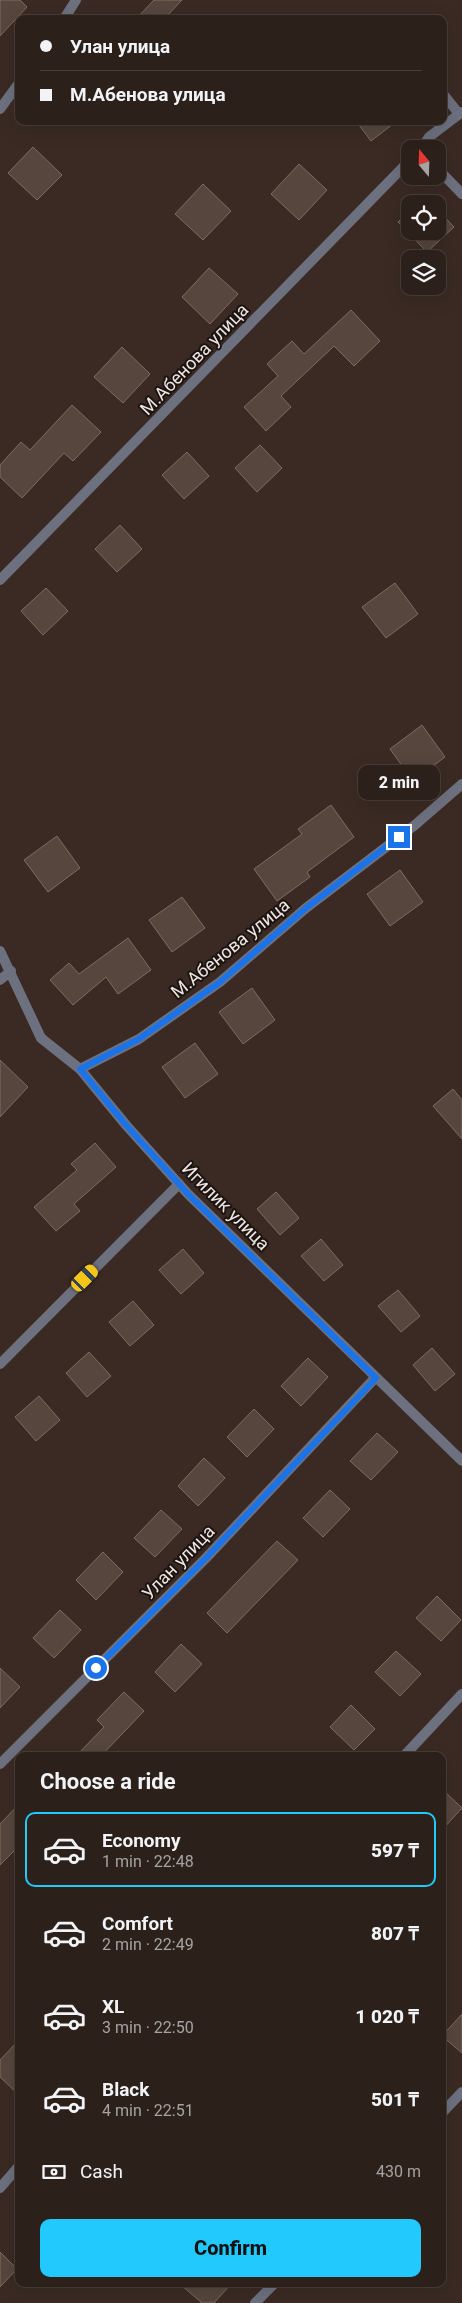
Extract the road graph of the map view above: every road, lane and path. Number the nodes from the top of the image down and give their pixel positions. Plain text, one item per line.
1 (76, 0) edge
2 (67, 15) edge
3 (15, 88) edge
4 (447, 98) edge
5 (0, 109) edge
6 (461, 113) edge
7 (447, 123) edge
8 (444, 125) edge
9 (426, 140) edge
10 (401, 169) edge
11 (446, 177) edge
12 (462, 194) edge
13 (0, 580) edge
14 (462, 784) edge
15 (0, 951) edge
16 (11, 971) junction
17 (0, 980) edge
18 (80, 1069) junction
19 (179, 1184) junction
20 (0, 1364) edge
21 (376, 1378) junction
22 (462, 1461) edge
23 (462, 1694) edge
24 (408, 1752) edge
25 (0, 1764) edge
26 (462, 2092) edge
27 (446, 2109) edge
28 (15, 2171) edge
29 (0, 2188) edge
30 (271, 2287) edge
31 (255, 2303) edge

1 - 2 street
3 - 5 street
4 - 6 street
6 - 7 street
8 - 9 street
10 - 13 street, М.Абенова улица
11 - 12 street
14 - 18 street, М.Абенова улица
15 - 16 street, Игилик улица
16 - 17 street
16 - 18 street, Игилик улица
18 - 19 street, Игилик улица
19 - 20 street
19 - 21 street, Игилик улица
21 - 22 street, Игилик улица
21 - 25 street, Улан улица
23 - 24 street
26 - 27 street
28 - 29 street
30 - 31 street

